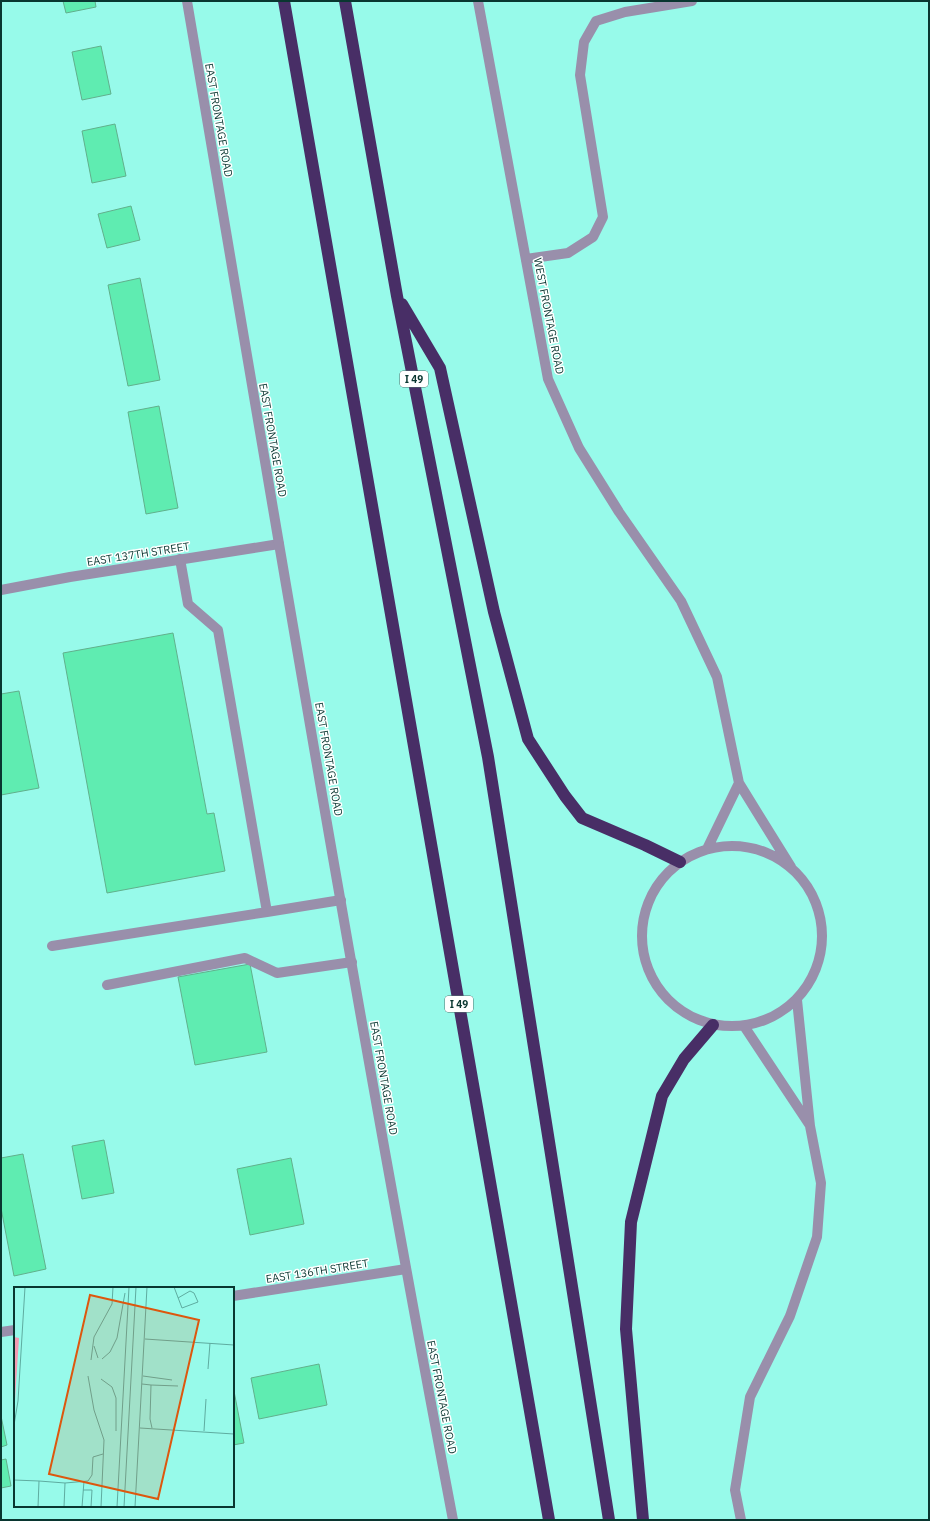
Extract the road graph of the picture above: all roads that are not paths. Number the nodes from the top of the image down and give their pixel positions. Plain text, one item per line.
1 (187, 1) edge
2 (284, 1) edge
3 (345, 1) edge
4 (478, 1) edge
5 (692, 1) edge
6 (633, 5) edge
7 (526, 259) junction
8 (397, 296) junction
9 (279, 544) junction
10 (180, 559) junction
11 (1, 590) edge
12 (739, 783) junction
13 (707, 849) junction
14 (680, 862) junction
15 (791, 867) junction
16 (341, 900) junction
17 (267, 912) junction
18 (52, 946) dead end
19 (352, 962) junction
20 (107, 985) dead end
21 (797, 1000) junction
22 (713, 1025) junction
23 (744, 1026) junction
24 (810, 1126) junction
25 (406, 1269) junction
26 (234, 1296) edge
27 (14, 1330) edge
28 (1, 1332) edge
29 (453, 1520) edge
30 (549, 1520) edge
31 (609, 1520) edge
32 (643, 1520) edge
33 (741, 1520) edge

1 - 9 street, EAST FRONTAGE ROAD
2 - 30 highway, I 49
3 - 8 highway, I 49
4 - 7 street, WEST FRONTAGE ROAD
5 - 6 street
6 - 7 street
7 - 12 street, WEST FRONTAGE ROAD
8 - 14 highway
8 - 31 highway, I 49
9 - 10 street, EAST 137TH STREET
9 - 16 street, EAST FRONTAGE ROAD
10 - 11 street, EAST 137TH STREET
10 - 17 street
12 - 13 street
12 - 15 street, WEST FRONTAGE ROAD
13 - 14 street
13 - 15 street
14 - 22 street
15 - 21 street
16 - 17 street
16 - 19 street, EAST FRONTAGE ROAD
17 - 18 street
19 - 20 street
19 - 25 street, EAST FRONTAGE ROAD
21 - 23 street
21 - 24 street
22 - 23 street
22 - 32 highway
23 - 24 street
24 - 33 street
25 - 26 street, EAST 136TH STREET
25 - 29 street, EAST FRONTAGE ROAD
27 - 28 street

